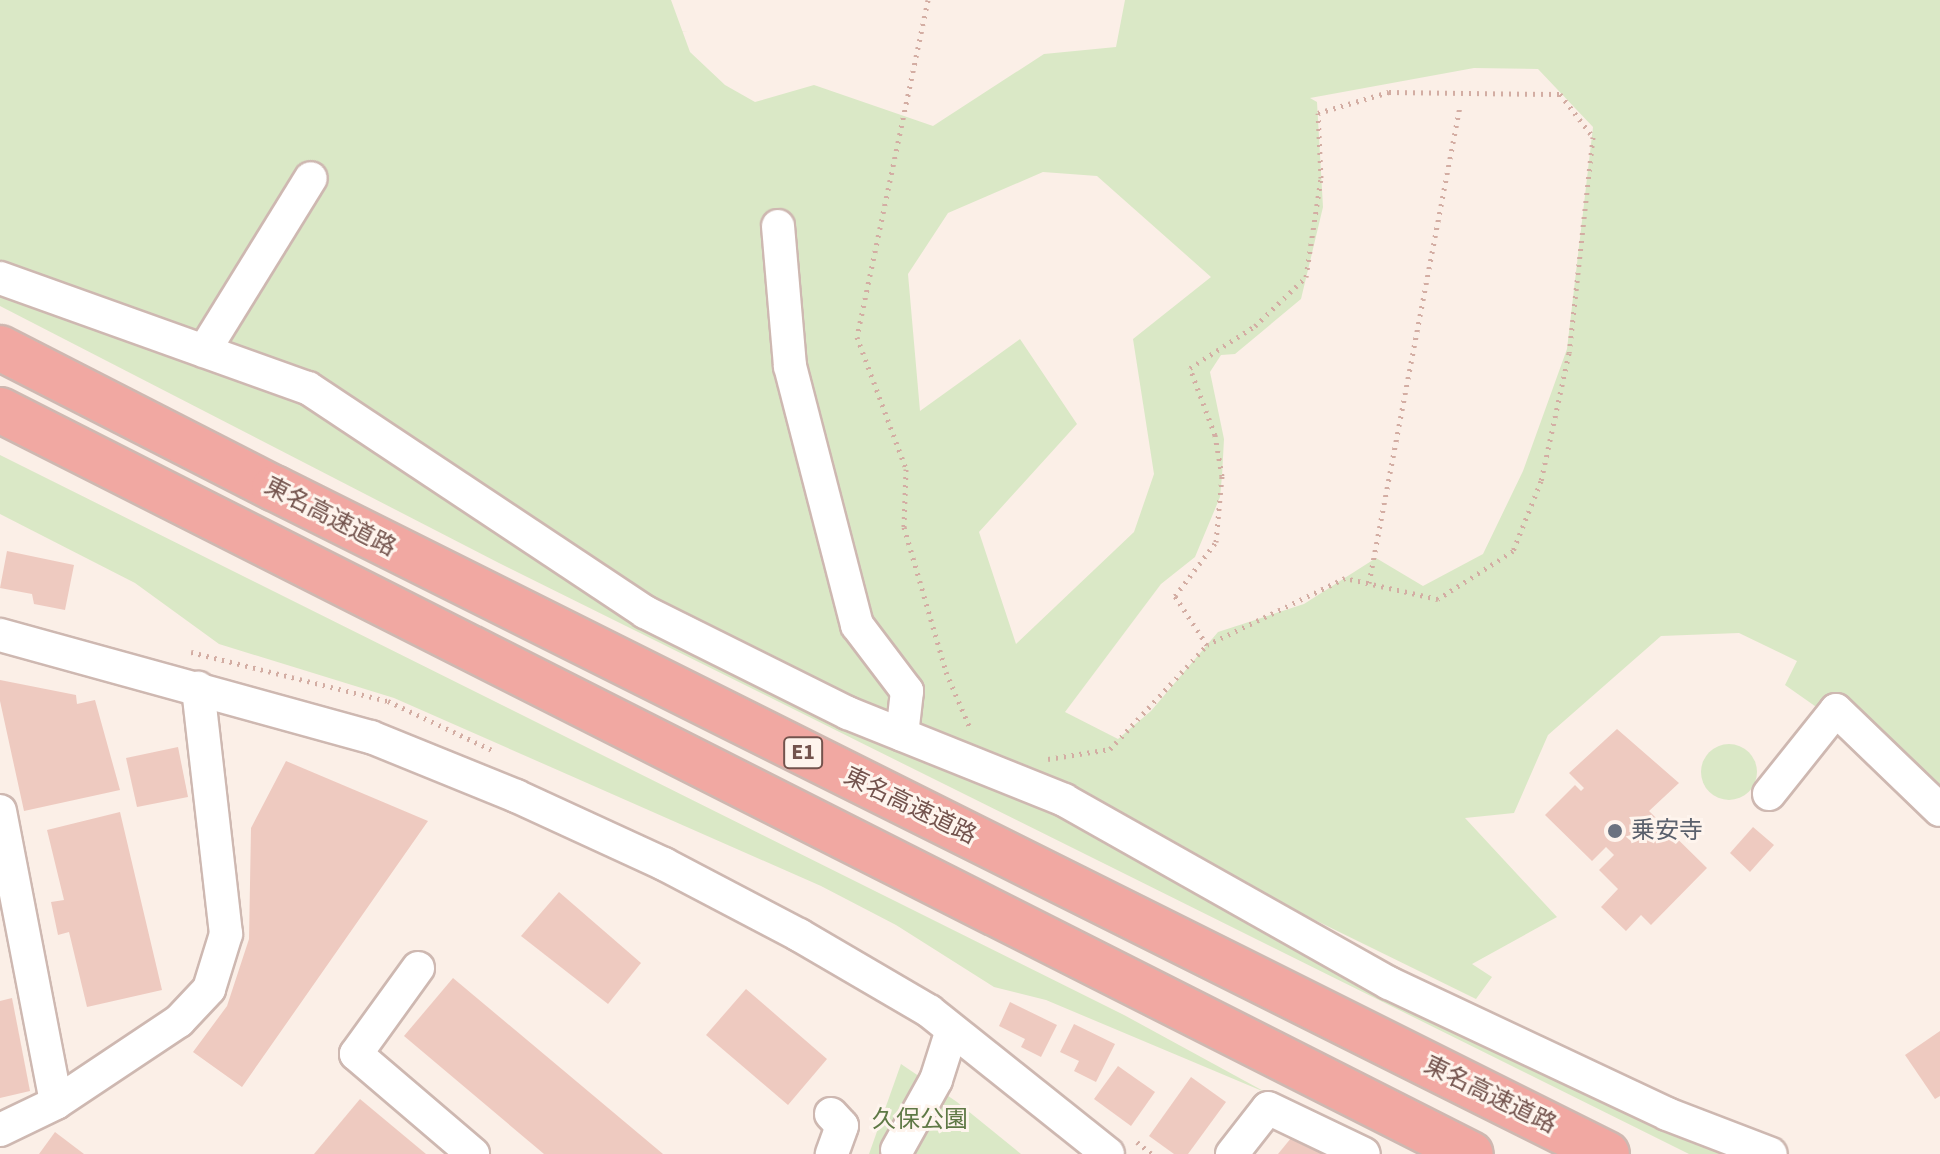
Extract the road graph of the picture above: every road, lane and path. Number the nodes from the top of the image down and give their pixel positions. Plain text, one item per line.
1 (928, 0) edge
2 (1460, 106) dead end
3 (311, 178) dead end
4 (778, 226) dead end
5 (0, 278) edge
6 (0, 348) edge
7 (204, 351) junction
8 (0, 410) edge
9 (1369, 583) junction
10 (0, 635) edge
11 (1207, 645) junction
12 (198, 688) junction
13 (902, 735) junction
14 (987, 769) junction
15 (1769, 794) dead end
16 (1940, 810) edge
17 (0, 811) edge
18 (418, 968) dead end
19 (952, 1030) junction
20 (56, 1103) junction
21 (831, 1114) dead end
22 (0, 1130) edge
23 (897, 1150) dead end
24 (473, 1154) edge
25 (832, 1154) edge
26 (1108, 1154) edge
27 (1232, 1154) edge
28 (1364, 1154) edge
29 (1471, 1154) edge
30 (1607, 1154) edge
31 (1771, 1154) edge

1 - 14 path
2 - 9 path
3 - 7 street
4 - 13 street
5 - 7 street
6 - 30 highway, 東名高速道路 / E1
7 - 13 street
8 - 29 highway, E1
9 - 11 path
9 - 11 path
10 - 12 street
11 - 14 path
12 - 19 street
12 - 20 street
13 - 14 street
14 - 31 street
15 - 16 street
17 - 20 street
18 - 24 street
19 - 23 street
19 - 26 street
20 - 22 street
21 - 25 street
27 - 28 street

